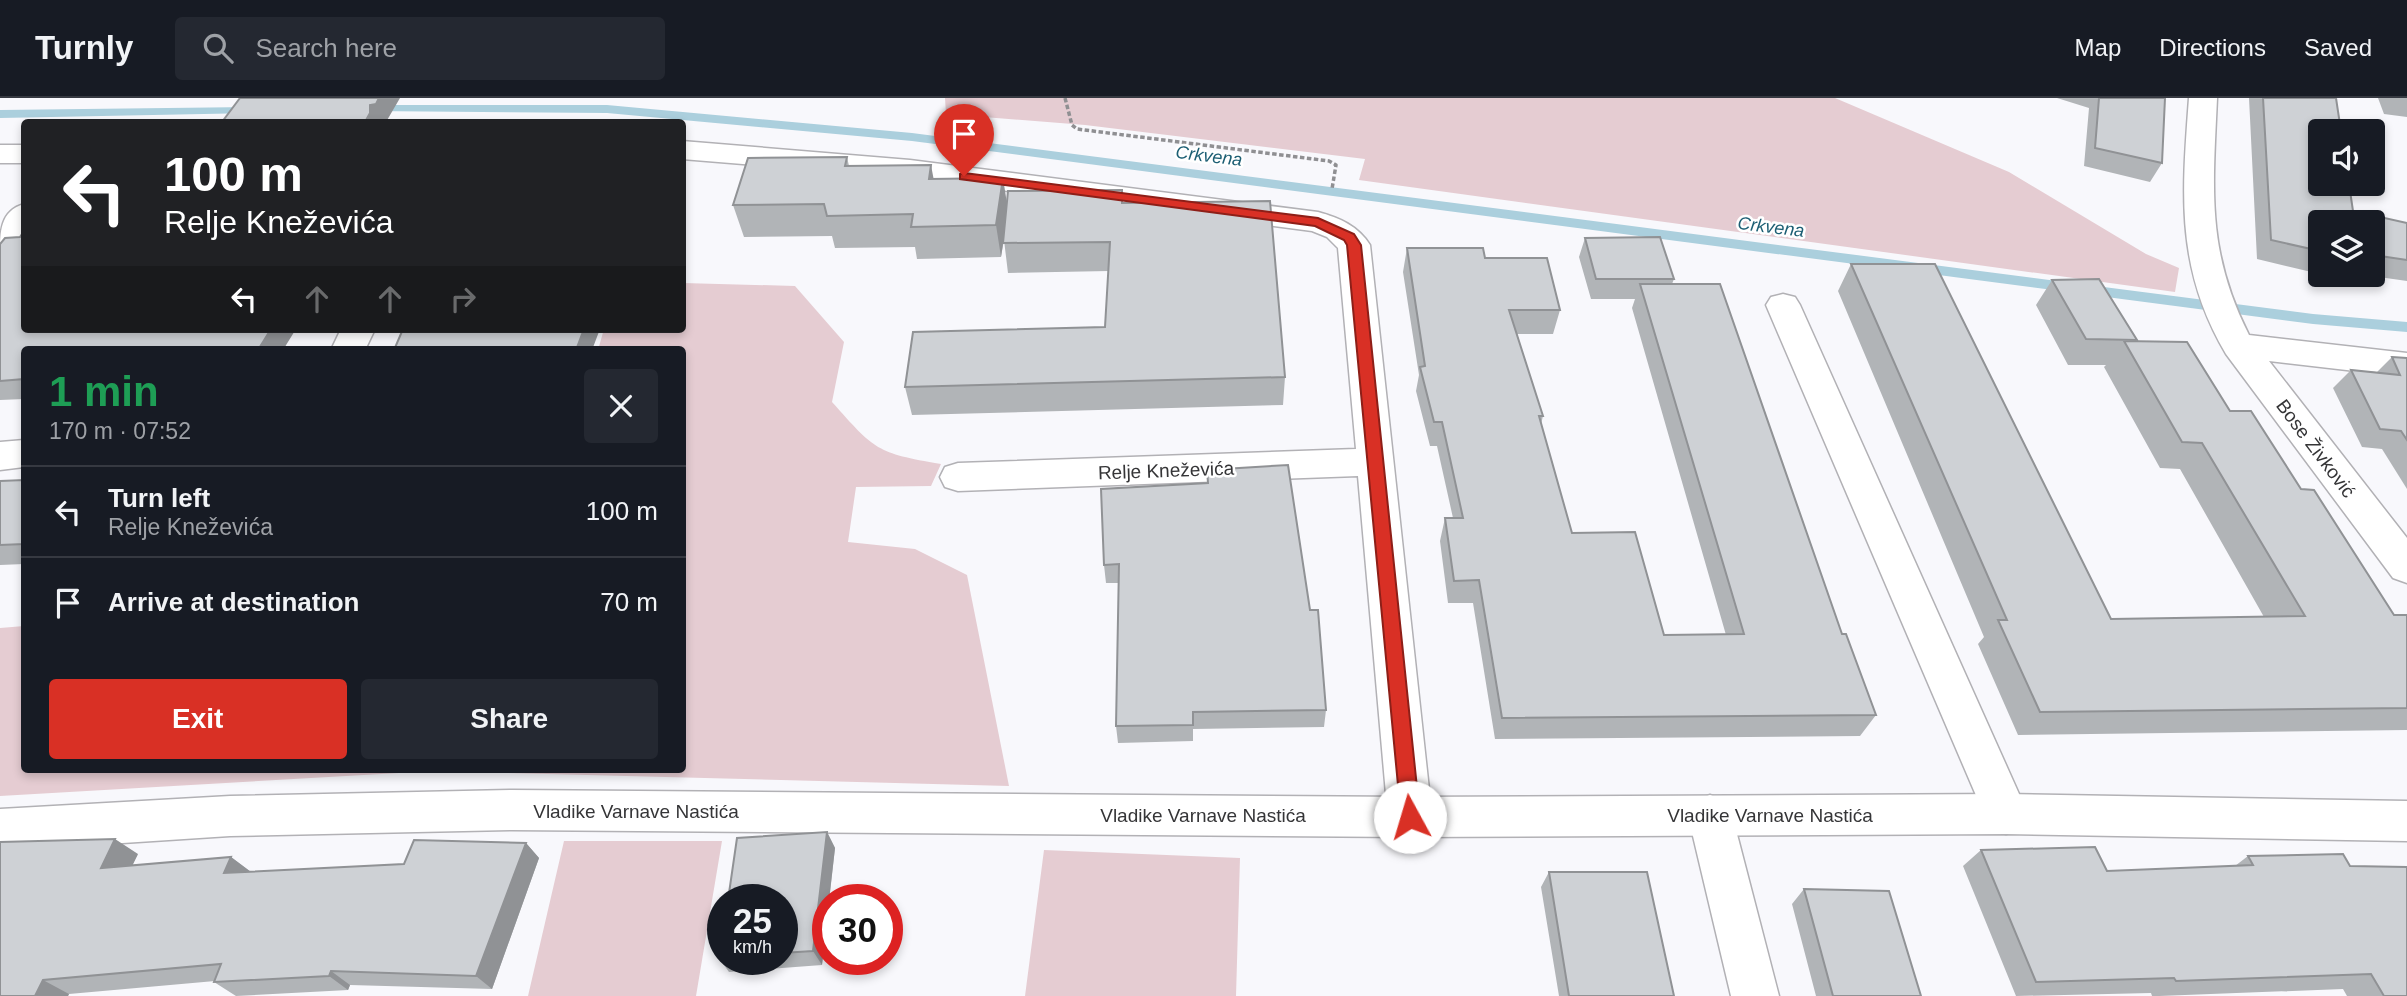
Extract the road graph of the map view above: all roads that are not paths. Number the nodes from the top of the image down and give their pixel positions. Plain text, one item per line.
1 (2203, 98) edge
2 (686, 149) edge
3 (21, 153) edge
4 (0, 154) edge
5 (21, 218) edge
6 (0, 244) edge
7 (1783, 305) dead end
8 (2233, 336) junction
9 (2407, 365) edge
10 (21, 454) edge
11 (0, 456) edge
12 (1374, 462) junction
13 (958, 477) dead end
14 (2407, 568) edge
15 (2006, 814) junction
16 (1710, 815) junction
17 (1410, 817) junction
18 (2407, 821) edge
19 (0, 830) edge
20 (1755, 996) edge

1 - 8 street, Bose Živković
2 - 12 street
3 - 4 street
5 - 6 street
7 - 15 street
8 - 9 street
8 - 14 street, Bose Živković
10 - 11 street
12 - 13 street, Relje Kneževića
12 - 17 street
15 - 16 street, Vladike Varnave Nastića
15 - 18 street, Vladike Varnave Nastića
16 - 17 street, Vladike Varnave Nastića
16 - 20 street
17 - 19 street, Vladike Varnave Nastića

